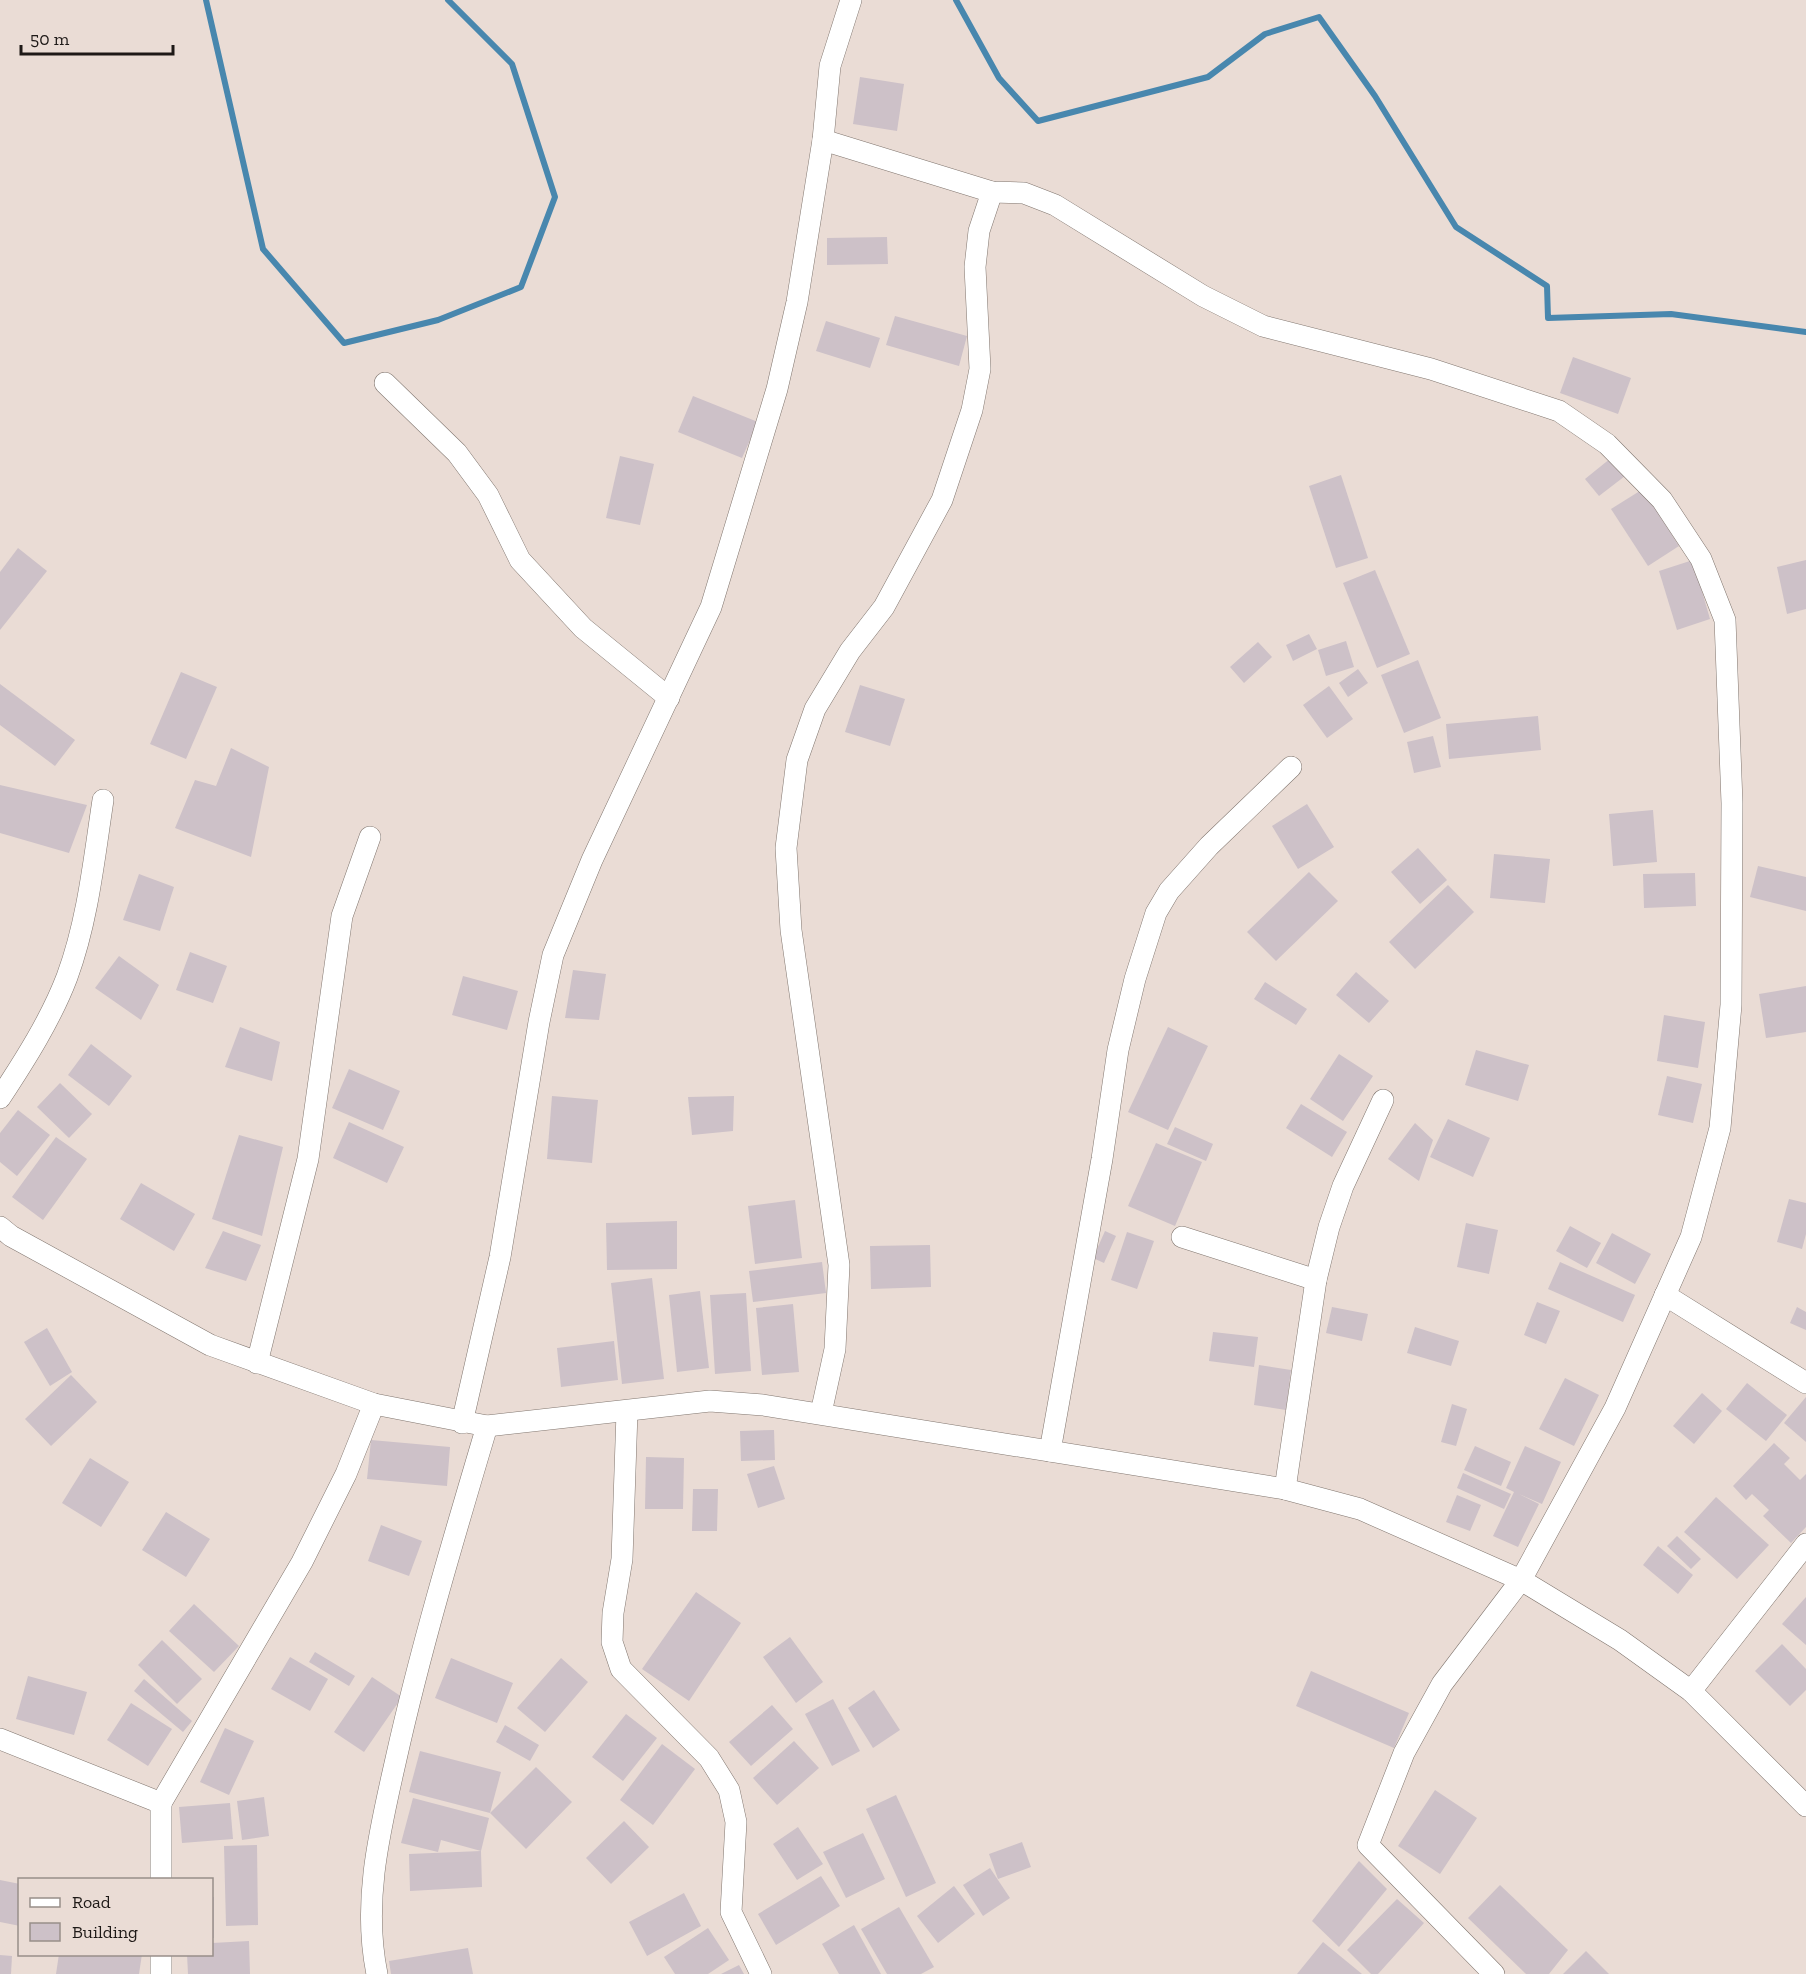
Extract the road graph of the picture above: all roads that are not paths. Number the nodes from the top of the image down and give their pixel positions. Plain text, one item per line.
1 (851, 0) edge
2 (823, 140) junction
3 (992, 192) junction
4 (385, 383) dead end
5 (669, 698) junction
6 (1291, 768) dead end
7 (103, 800) dead end
8 (370, 837) dead end
9 (0, 1098) edge
10 (1383, 1100) dead end
11 (4, 1236) edge
12 (1182, 1237) dead end
13 (1316, 1280) junction
14 (1665, 1295) junction
15 (257, 1363) junction
16 (1806, 1383) edge
17 (374, 1404) junction
18 (627, 1412) junction
19 (821, 1413) junction
20 (462, 1423) junction
21 (487, 1426) junction
22 (1050, 1451) junction
23 (1285, 1489) junction
24 (1806, 1544) edge
25 (1521, 1580) junction
26 (1690, 1691) junction
27 (0, 1739) edge
28 (161, 1803) junction
29 (1806, 1806) edge
30 (161, 1878) edge
31 (161, 1956) edge
32 (161, 1974) edge
33 (377, 1974) edge
34 (761, 1974) edge
35 (1494, 1974) edge

1 - 2 street
2 - 3 street
2 - 5 street
3 - 14 street
3 - 19 street
4 - 5 street
5 - 20 street
6 - 22 street
7 - 9 street
8 - 15 street
10 - 13 street
11 - 15 street
12 - 13 street
13 - 23 street
14 - 16 street
14 - 25 street
15 - 17 street
17 - 20 street
17 - 28 street
18 - 19 street
18 - 21 street
18 - 34 street
19 - 22 street
20 - 21 street
21 - 33 street
22 - 23 street
23 - 25 street
24 - 26 street
25 - 26 street
25 - 35 street
26 - 29 street
27 - 28 street
28 - 30 street
31 - 32 street

